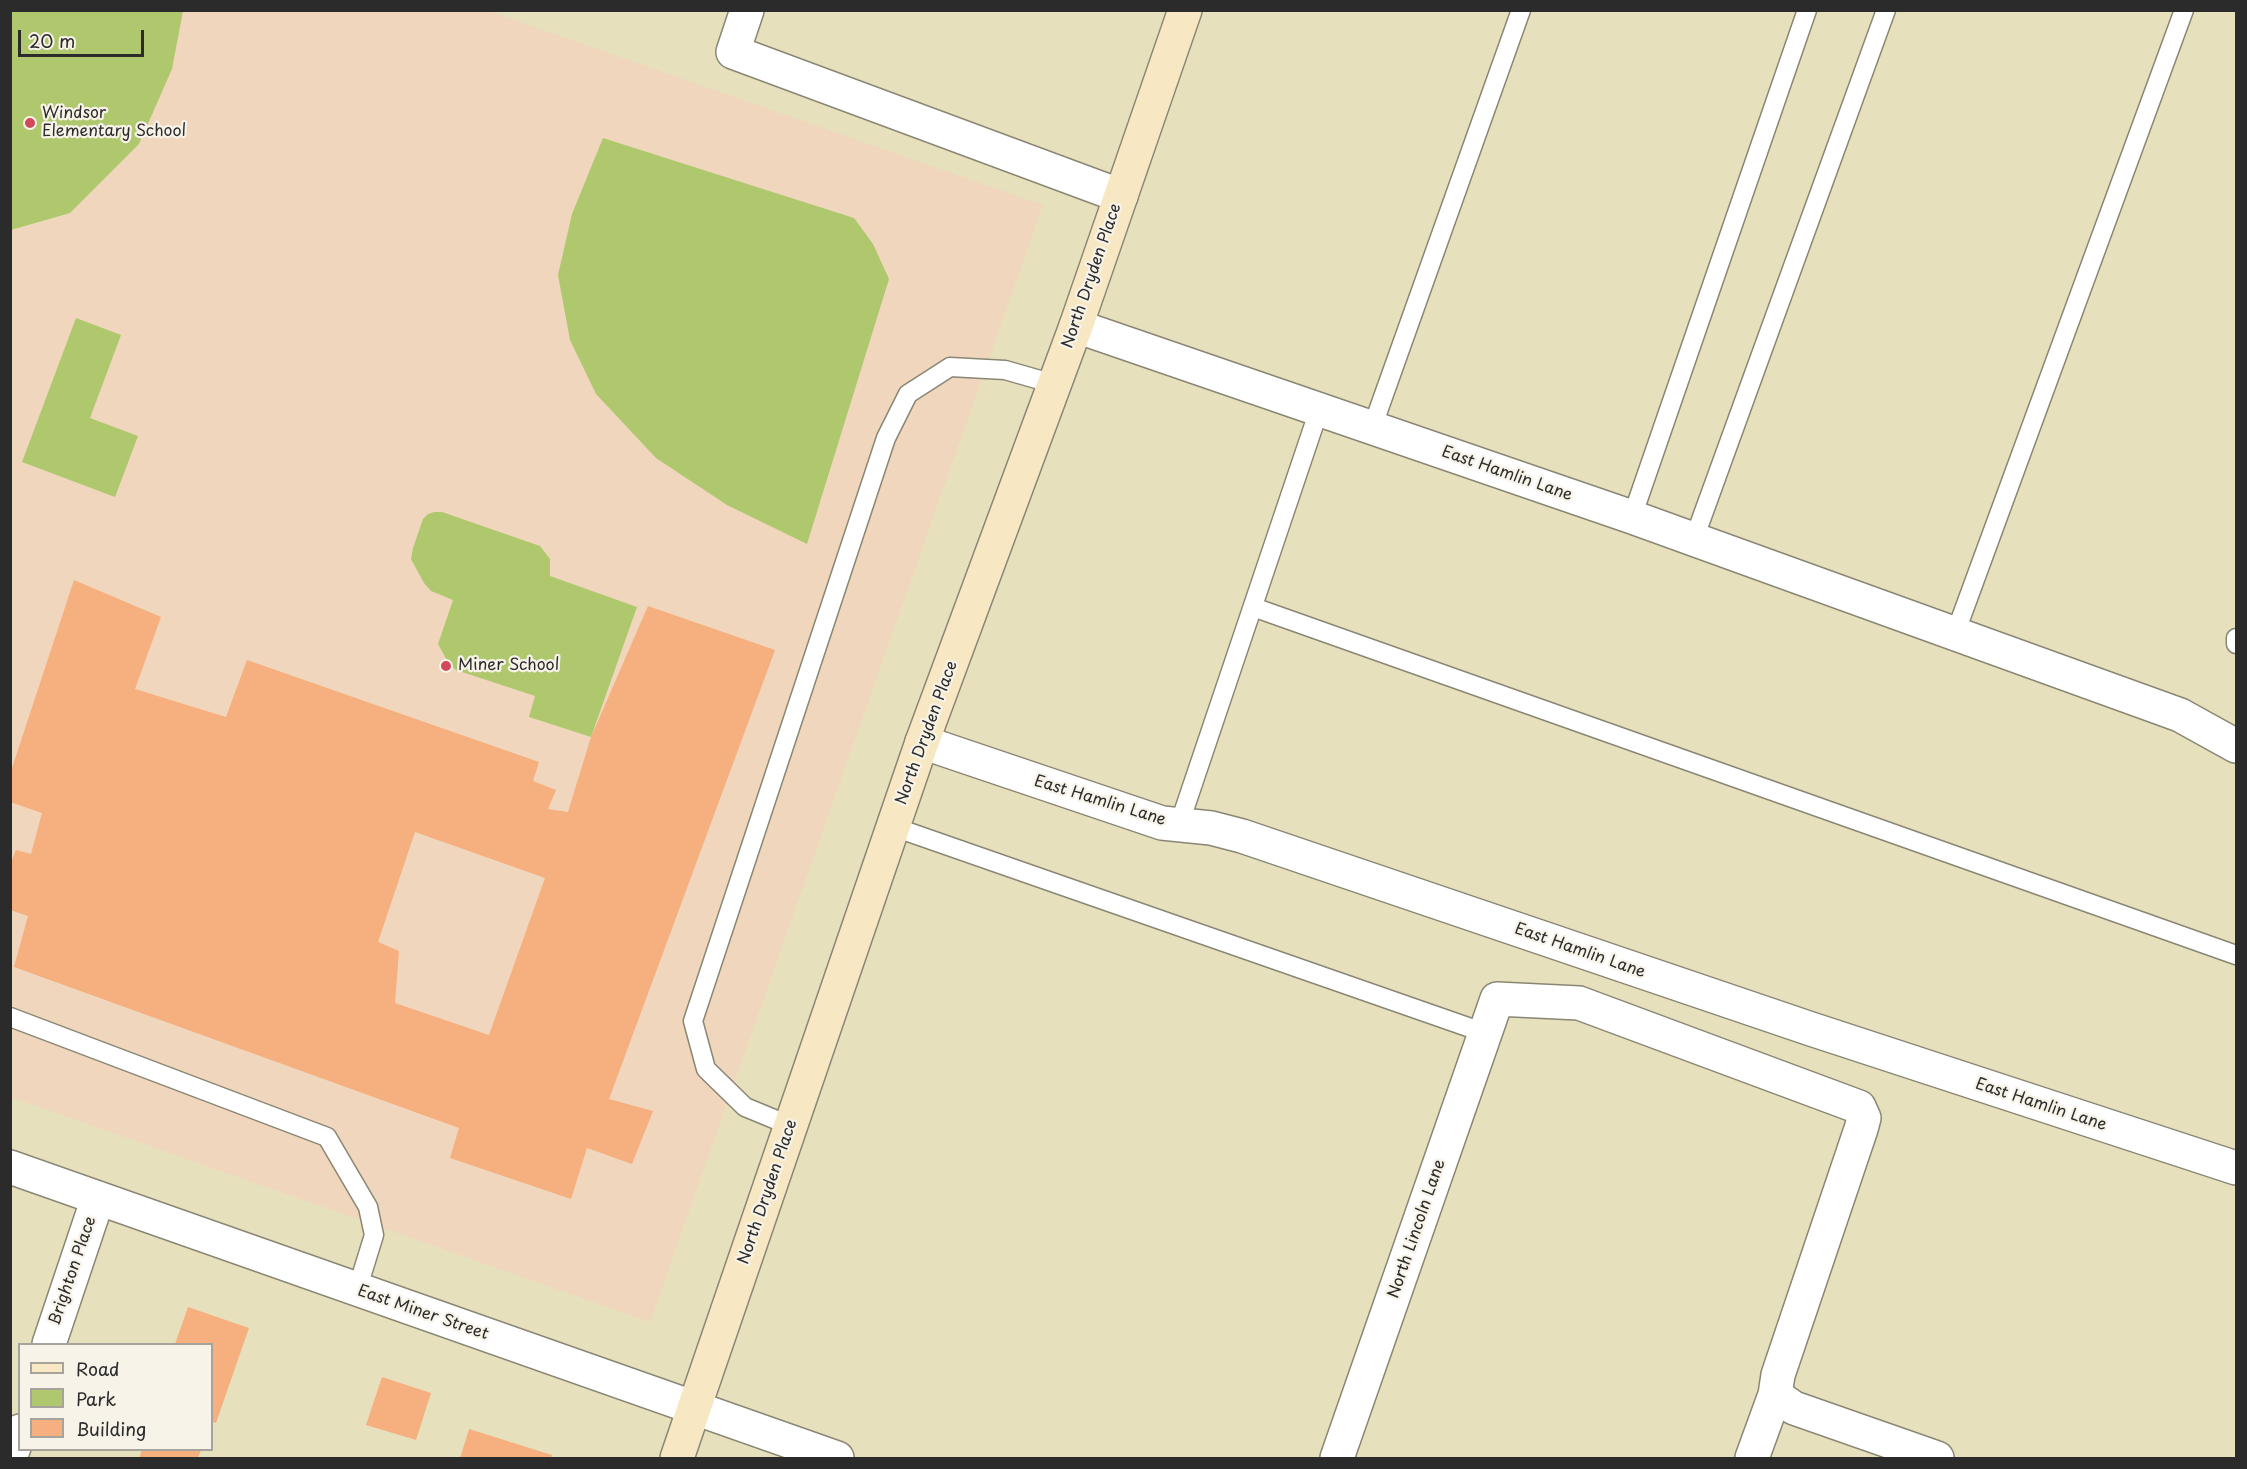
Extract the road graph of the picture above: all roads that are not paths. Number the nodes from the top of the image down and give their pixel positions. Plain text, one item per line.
1 (747, 10) edge
2 (1185, 10) edge
3 (1521, 10) edge
4 (1807, 10) edge
5 (1886, 10) edge
6 (2184, 10) edge
7 (1121, 196) junction
8 (1076, 326) junction
9 (1054, 384) junction
10 (1319, 410) junction
11 (1372, 428) junction
12 (1632, 517) junction
13 (1694, 539) junction
14 (1253, 607) junction
15 (1955, 634) junction
16 (2236, 638) edge
17 (2236, 644) edge
18 (922, 742) junction
19 (2236, 746) edge
20 (1179, 825) junction
21 (894, 827) junction
22 (2236, 955) edge
23 (10, 1017) edge
24 (1485, 1033) junction
25 (791, 1126) junction
26 (10, 1167) edge
27 (2236, 1168) edge
28 (98, 1198) junction
29 (357, 1290) junction
30 (49, 1343) edge
31 (1776, 1392) junction
32 (694, 1409) junction
33 (18, 1436) edge
34 (10, 1458) edge
35 (677, 1458) edge
36 (837, 1458) edge
37 (1337, 1458) edge
38 (1752, 1458) edge
39 (1937, 1458) edge

1 - 7 street
2 - 7 street, North Dryden Place
3 - 11 lane
4 - 12 lane
5 - 13 lane
6 - 15 lane
7 - 8 street, North Dryden Place
8 - 9 street, North Dryden Place
8 - 10 street, East Hamlin Lane
9 - 18 street, North Dryden Place
9 - 25 lane
10 - 11 street, East Hamlin Lane
10 - 14 lane
11 - 12 street, East Hamlin Lane
12 - 13 street, East Hamlin Lane
13 - 15 street, East Hamlin Lane
14 - 20 lane
14 - 22 lane
15 - 19 street, East Hamlin Lane
16 - 17 lane
18 - 20 street, East Hamlin Lane
18 - 21 street, North Dryden Place
20 - 27 street, East Hamlin Lane
21 - 24 lane
21 - 25 street, North Dryden Place
23 - 29 lane
24 - 31 street, North Lincoln Lane
24 - 37 street, North Lincoln Lane
25 - 32 street, North Dryden Place
26 - 28 street, East Miner Street
28 - 29 street, East Miner Street
28 - 30 street, Brighton Place
29 - 32 street, East Miner Street
31 - 38 street
31 - 39 street
32 - 35 street, North Dryden Place
32 - 36 street, East Miner Street
33 - 34 street

